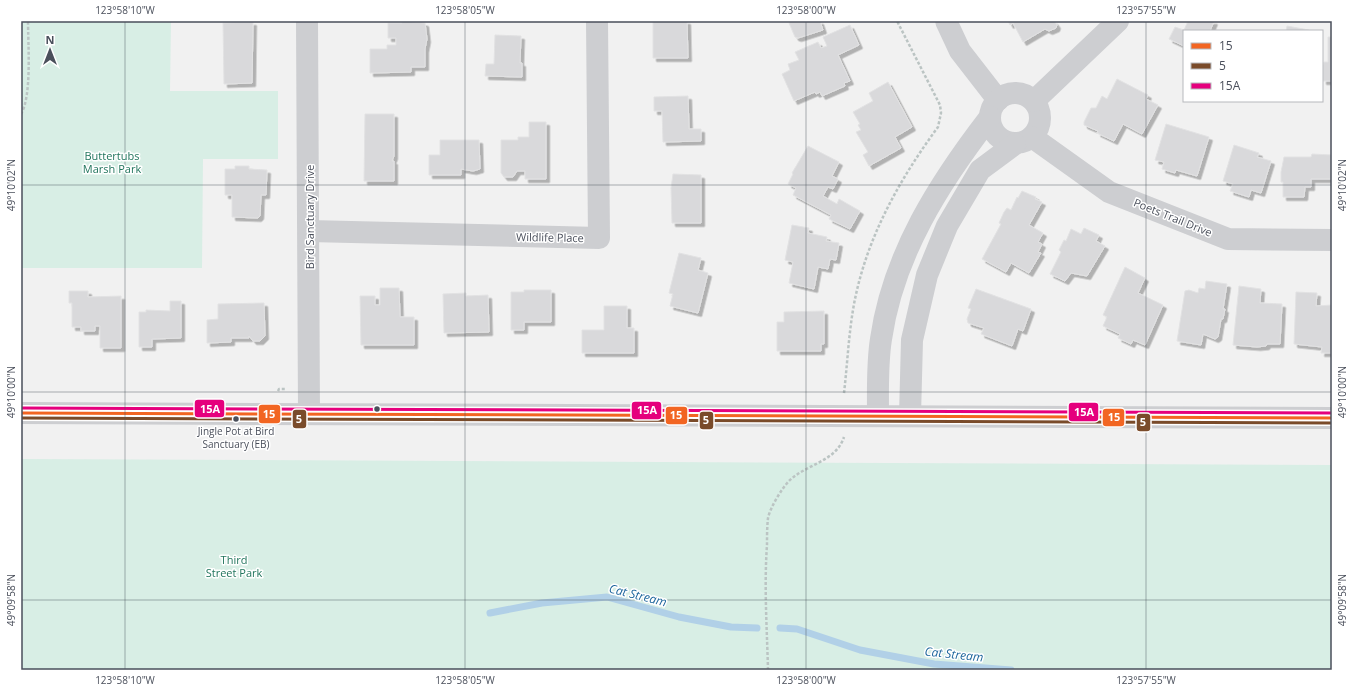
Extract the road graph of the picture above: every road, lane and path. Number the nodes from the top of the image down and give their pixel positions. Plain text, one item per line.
1 (28, 21) edge
2 (307, 21) edge
3 (597, 21) edge
4 (897, 21) edge
5 (946, 21) edge
6 (1118, 21) edge
7 (1034, 101) junction
8 (994, 109) junction
9 (21, 114) edge
10 (1024, 140) junction
11 (309, 231) junction
12 (1332, 240) edge
13 (844, 393) dead end
14 (21, 413) edge
15 (309, 413) junction
16 (878, 415) junction
17 (910, 416) junction
18 (1332, 418) edge
19 (844, 433) dead end
20 (768, 670) edge

1 - 9 path
2 - 11 street, Bird Sanctuary Drive
3 - 11 street, Wildlife Place
4 - 13 path
5 - 8 street
6 - 7 street
7 - 8 street
7 - 10 street
8 - 10 street
8 - 16 street
10 - 12 street, Poets Trail Drive
10 - 17 street
11 - 15 street, Bird Sanctuary Drive
14 - 15 street
15 - 16 street
16 - 17 street
17 - 18 street
19 - 20 path

